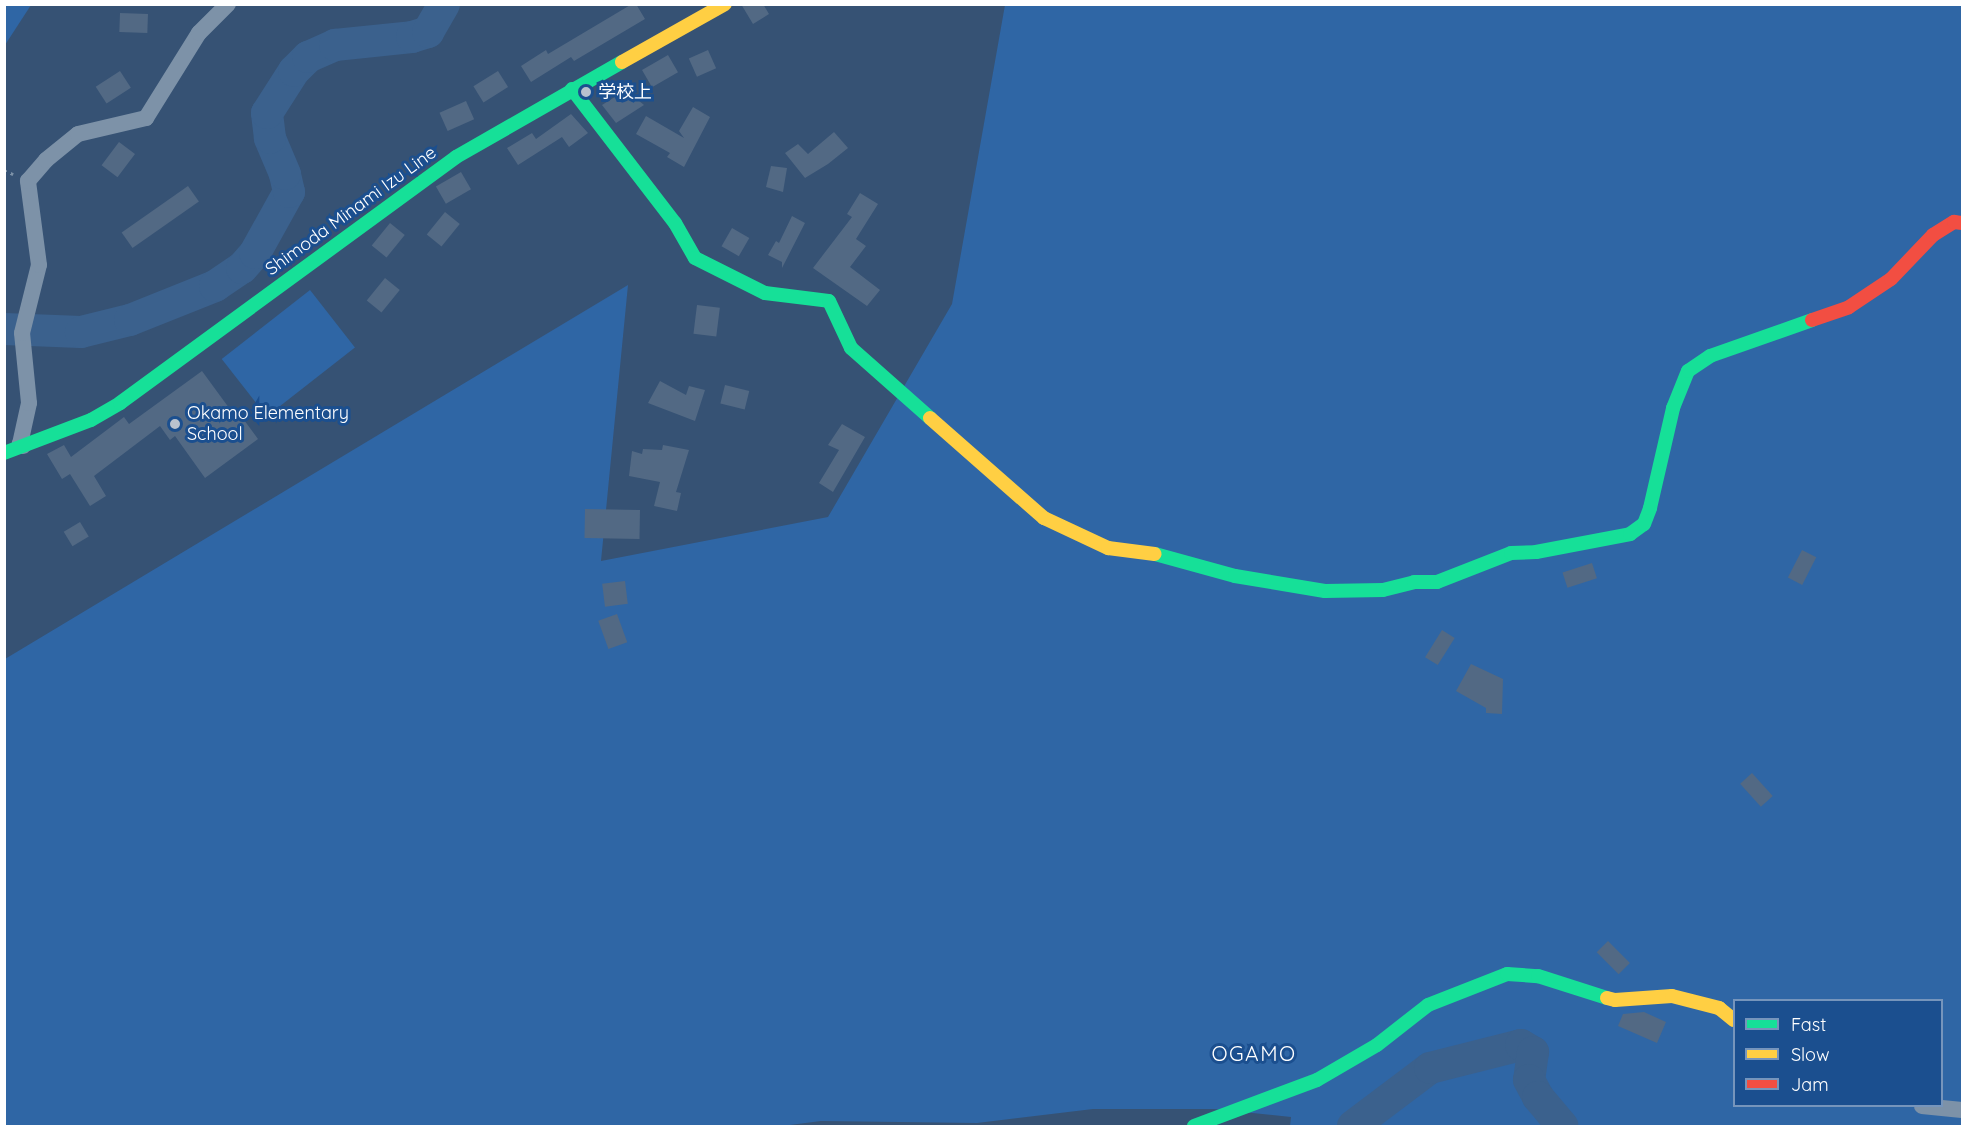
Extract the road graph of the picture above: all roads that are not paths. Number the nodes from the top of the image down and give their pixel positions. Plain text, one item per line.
1 (228, 4) edge
2 (725, 4) edge
3 (572, 89) junction
4 (1962, 223) edge
5 (23, 446) junction
6 (4, 453) edge
7 (1733, 1019) edge
8 (1932, 1107) edge
9 (1962, 1110) edge
10 (1194, 1126) edge

1 - 5 street
2 - 3 street, Shimoda Minami Izu Line
3 - 4 street
3 - 5 street, Shimoda Minami Izu Line
5 - 6 street, Shimoda Minami Izu Line
7 - 10 street
8 - 9 street

